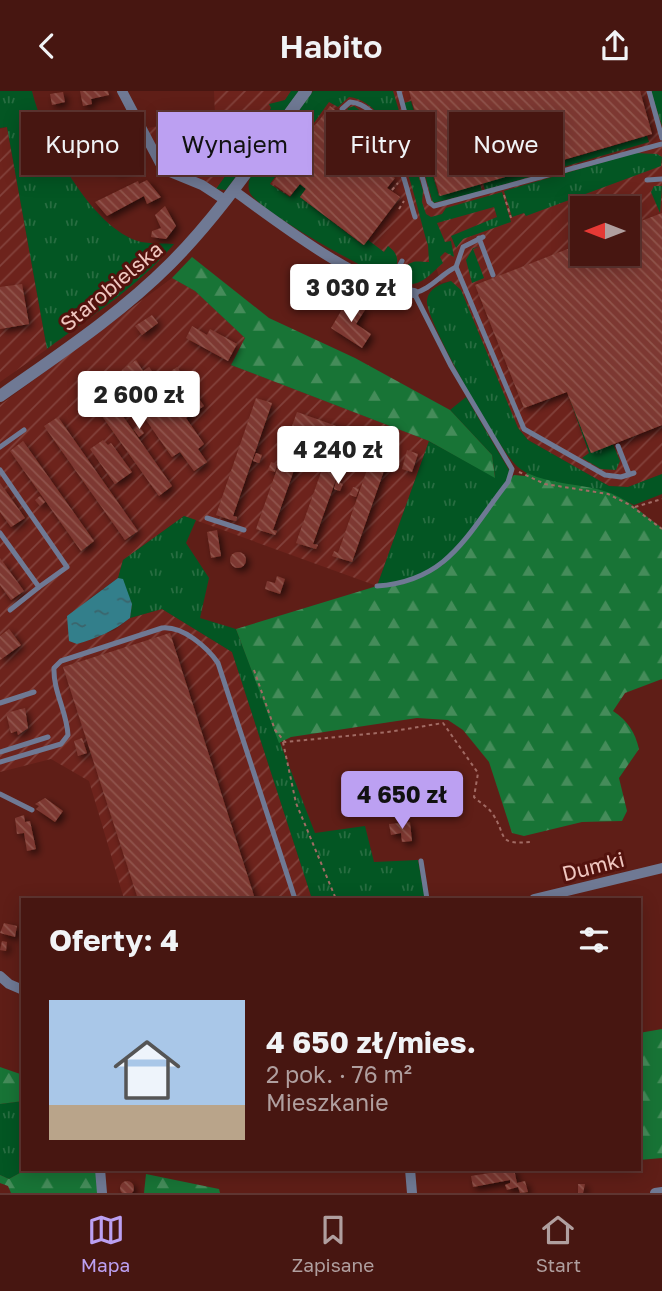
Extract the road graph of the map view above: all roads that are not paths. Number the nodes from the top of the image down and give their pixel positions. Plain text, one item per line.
1 (122, 91) edge
2 (306, 91) edge
3 (399, 91) edge
4 (649, 91) edge
5 (342, 109) dead end
6 (370, 112) edge
7 (662, 141) edge
8 (401, 175) edge
9 (662, 179) edge
10 (647, 180) dead end
11 (229, 195) junction
12 (415, 217) dead end
13 (402, 261) dead end
14 (456, 267) junction
15 (493, 275) dead end
16 (389, 285) junction
17 (414, 293) junction
18 (0, 396) edge
19 (24, 430) dead end
20 (618, 446) dead end
21 (0, 447) edge
22 (0, 470) edge
23 (207, 518) dead end
24 (244, 530) dead end
25 (0, 533) edge
26 (377, 586) dead end
27 (39, 587) junction
28 (10, 610) dead end
29 (34, 692) dead end
30 (0, 703) edge
31 (48, 737) dead end
32 (0, 752) edge
33 (0, 762) edge
34 (0, 794) edge
35 (32, 810) dead end
36 (421, 861) dead end
37 (662, 868) edge
38 (296, 898) edge
39 (427, 898) edge
40 (538, 898) edge
41 (0, 976) edge
42 (21, 988) edge
43 (100, 1171) edge
44 (410, 1171) edge
45 (662, 1192) edge
46 (102, 1193) edge
47 (412, 1193) edge
48 (655, 1193) edge

1 - 11 street
2 - 11 street, Starobielska
3 - 7 lane
4 - 7 lane
5 - 6 lane
8 - 12 lane
9 - 10 lane
11 - 16 street
11 - 18 street, Starobielska
13 - 16 lane
14 - 15 lane
14 - 17 lane
14 - 20 lane
16 - 17 street
17 - 26 lane
19 - 21 lane
22 - 27 lane
23 - 24 lane
25 - 27 lane
27 - 28 lane
29 - 30 lane
31 - 32 lane
33 - 38 lane
34 - 35 lane
36 - 39 lane
37 - 40 street, Dumki
41 - 42 street
43 - 46 street
44 - 47 street
45 - 48 street

